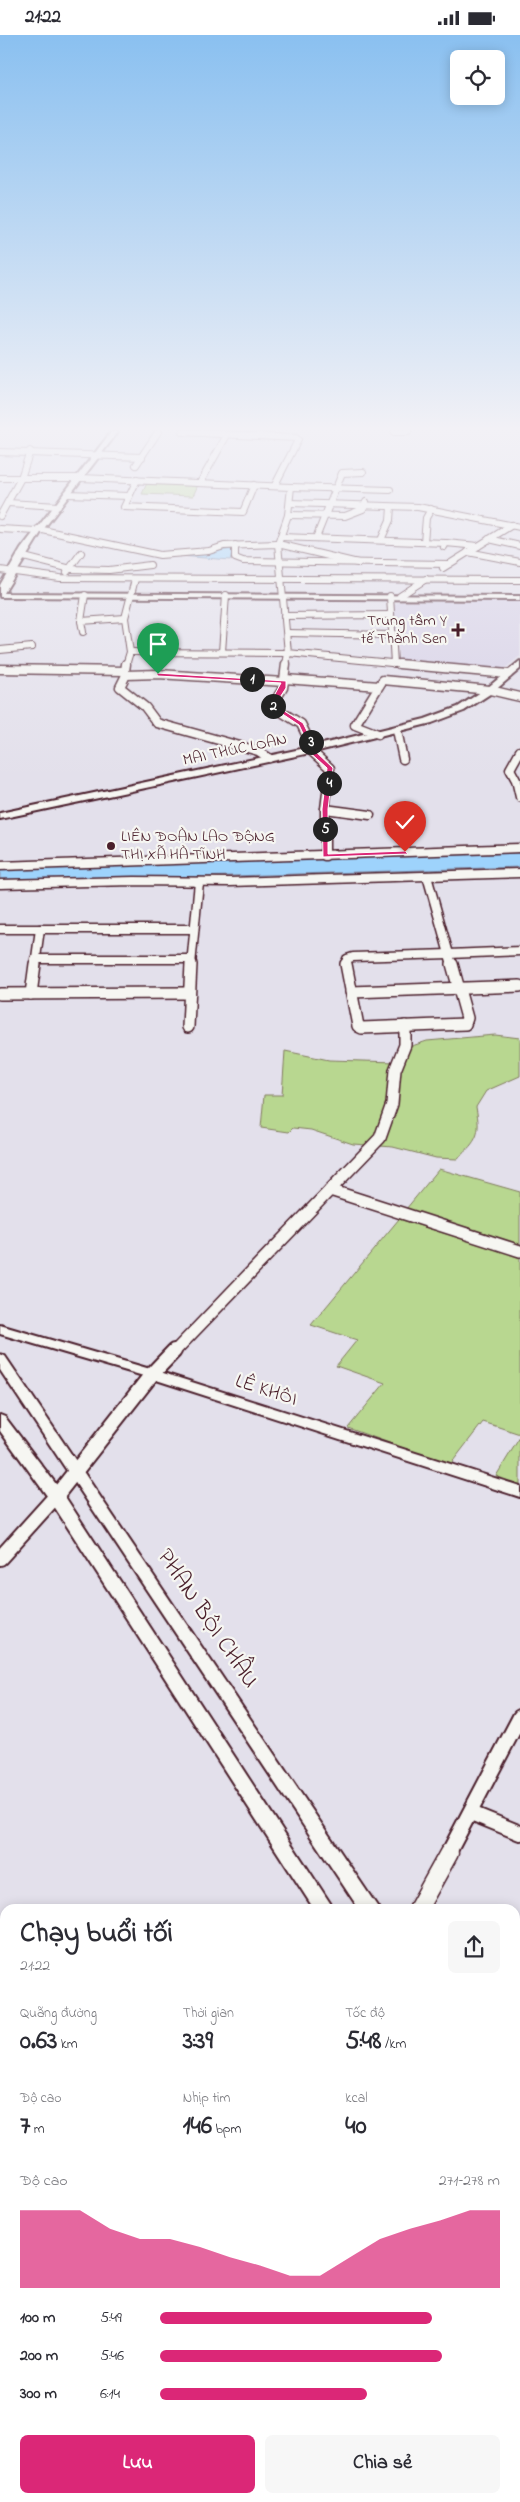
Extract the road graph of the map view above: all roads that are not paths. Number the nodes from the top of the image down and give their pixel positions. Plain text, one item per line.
1 (26, 547) edge
2 (121, 547) edge
3 (226, 547) edge
4 (235, 547) edge
5 (280, 547) edge
6 (300, 547) edge
7 (476, 547) edge
8 (468, 552) junction
9 (81, 553) dead end
10 (20, 556) junction
11 (520, 562) edge
12 (280, 563) junction
13 (358, 563) junction
14 (449, 564) junction
15 (150, 565) dead end
16 (70, 569) junction
17 (0, 570) edge
18 (10, 571) junction
19 (60, 578) junction
20 (134, 579) junction
21 (283, 579) junction
22 (425, 580) junction
23 (520, 580) edge
24 (0, 593) edge
25 (85, 595) junction
26 (132, 595) junction
27 (226, 595) junction
28 (284, 595) junction
29 (390, 596) junction
30 (400, 596) junction
31 (520, 597) edge
32 (391, 615) junction
33 (284, 616) junction
34 (125, 618) junction
35 (81, 621) junction
36 (83, 632) dead end
37 (287, 633) junction
38 (392, 635) junction
39 (32, 647) dead end
40 (0, 650) edge
41 (130, 652) junction
42 (222, 652) junction
43 (288, 653) junction
44 (394, 663) junction
45 (520, 665) edge
46 (0, 669) edge
47 (126, 673) junction
48 (508, 674) junction
49 (285, 681) junction
50 (379, 686) junction
51 (490, 690) junction
52 (520, 697) edge
53 (396, 730) junction
54 (378, 735) junction
55 (312, 749) junction
56 (520, 751) edge
57 (269, 758) junction
58 (403, 759) dead end
59 (520, 797) edge
60 (325, 809) junction
61 (370, 815) dead end
62 (0, 816) edge
63 (520, 848) edge
64 (325, 855) junction
65 (0, 866) edge
66 (520, 873) edge
67 (427, 876) junction
68 (199, 882) junction
69 (0, 884) edge
70 (0, 929) edge
71 (40, 929) junction
72 (194, 929) junction
73 (520, 951) edge
74 (448, 954) junction
75 (35, 959) junction
76 (191, 959) junction
77 (520, 986) edge
78 (458, 989) junction
79 (351, 992) junction
80 (188, 993) junction
81 (0, 994) edge
82 (30, 994) junction
83 (405, 1026) junction
84 (188, 1027) dead end
85 (330, 1191) junction
86 (520, 1251) edge
87 (0, 1329) edge
88 (0, 1359) edge
89 (152, 1374) junction
90 (0, 1420) edge
91 (75, 1470) junction
92 (520, 1492) edge
93 (56, 1496) junction
94 (0, 1558) edge
95 (520, 1717) edge
96 (471, 1813) junction
97 (520, 1833) edge
98 (322, 1904) edge
99 (367, 1904) edge
100 (421, 1904) edge

1 - 10 street
2 - 3 street
4 - 12 street
5 - 12 street
6 - 13 street
7 - 8 street
8 - 11 street
8 - 14 street
9 - 16 street
10 - 16 street
10 - 18 street
12 - 13 street
12 - 21 street
13 - 14 street
14 - 22 street
15 - 16 street
16 - 19 street
17 - 18 street
18 - 19 street
18 - 24 street
19 - 20 street
20 - 21 street
20 - 26 street
21 - 22 street
21 - 28 street
22 - 23 street
22 - 30 street
24 - 25 street
25 - 26 street
25 - 35 street
26 - 27 street
26 - 34 street
27 - 28 street
27 - 42 street
28 - 29 street
28 - 33 street
29 - 30 street
29 - 32 street
30 - 31 street
32 - 33 street
32 - 38 street
33 - 37 street
34 - 35 street
34 - 41 street
35 - 36 street
37 - 38 street
37 - 43 street
38 - 44 street
39 - 40 street
41 - 42 street
41 - 47 street
42 - 43 street
43 - 44 street
43 - 49 street
44 - 48 street
45 - 48 main road, MAI THÚC LOAN
46 - 47 street
47 - 49 street
47 - 57 street
48 - 51 main road, MAI THÚC LOAN
49 - 50 street
49 - 55 street
50 - 51 street
50 - 54 street
51 - 52 street
51 - 53 main road, MAI THÚC LOAN
53 - 54 main road, MAI THÚC LOAN
53 - 58 street
54 - 55 main road, MAI THÚC LOAN
55 - 57 main road, MAI THÚC LOAN
55 - 60 street
56 - 59 street
57 - 62 main road, MAI THÚC LOAN
60 - 61 street
60 - 64 street
63 - 64 street
64 - 65 street
66 - 67 street
67 - 68 street
67 - 74 street
68 - 69 street
68 - 72 street
70 - 71 street
71 - 72 street
71 - 75 street
72 - 76 street
73 - 74 street
74 - 78 street
74 - 79 street
75 - 76 street
75 - 82 street
76 - 80 street
77 - 78 street
78 - 79 street
78 - 83 street
79 - 83 street
80 - 82 street
80 - 84 street
81 - 82 street
83 - 85 street
85 - 86 street
85 - 89 street
87 - 89 street, LÊ KHÔI
88 - 91 street, PHAN BỘI CHÂU
89 - 91 street
89 - 92 street, LÊ KHÔI
90 - 93 street
91 - 93 street
91 - 99 street, PHAN BỘI CHÂU
93 - 94 street
93 - 98 street
95 - 96 street
96 - 97 street
96 - 100 street

